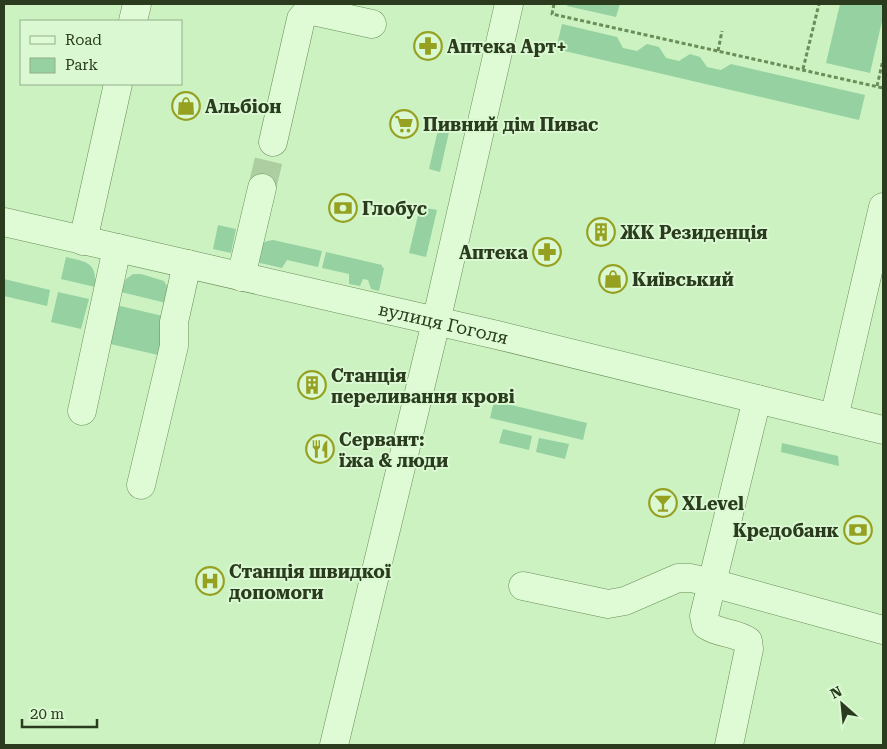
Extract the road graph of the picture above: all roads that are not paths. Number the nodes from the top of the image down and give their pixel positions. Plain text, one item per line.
1 (137, 4) edge
2 (509, 4) edge
3 (133, 20) edge
4 (372, 24) dead end
5 (118, 85) edge
6 (273, 142) tunnel mouth
7 (262, 188) tunnel mouth
8 (883, 207) edge
9 (4, 222) edge
10 (83, 241) junction
11 (117, 248) junction
12 (187, 264) junction
13 (241, 277) junction
14 (436, 322) junction
15 (757, 399) junction
16 (82, 411) dead end
17 (834, 418) junction
18 (883, 430) edge
19 (140, 485) dead end
20 (712, 584) junction
21 (522, 586) dead end
22 (883, 630) edge
23 (334, 745) edge
24 (729, 745) edge

1 - 3 street
2 - 14 street
4 - 6 street
5 - 10 street
7 - 13 street
8 - 17 street
9 - 10 street, вулиця Гоголя
10 - 11 street, вулиця Гоголя
11 - 12 street, вулиця Гоголя
11 - 16 street
12 - 13 street, вулиця Гоголя
12 - 19 street
13 - 14 street, вулиця Гоголя
14 - 15 street, вулиця Гоголя
14 - 23 street
15 - 17 street, вулиця Гоголя
15 - 20 street
17 - 18 street, вулиця Гоголя
20 - 21 street
20 - 22 street
20 - 24 street

